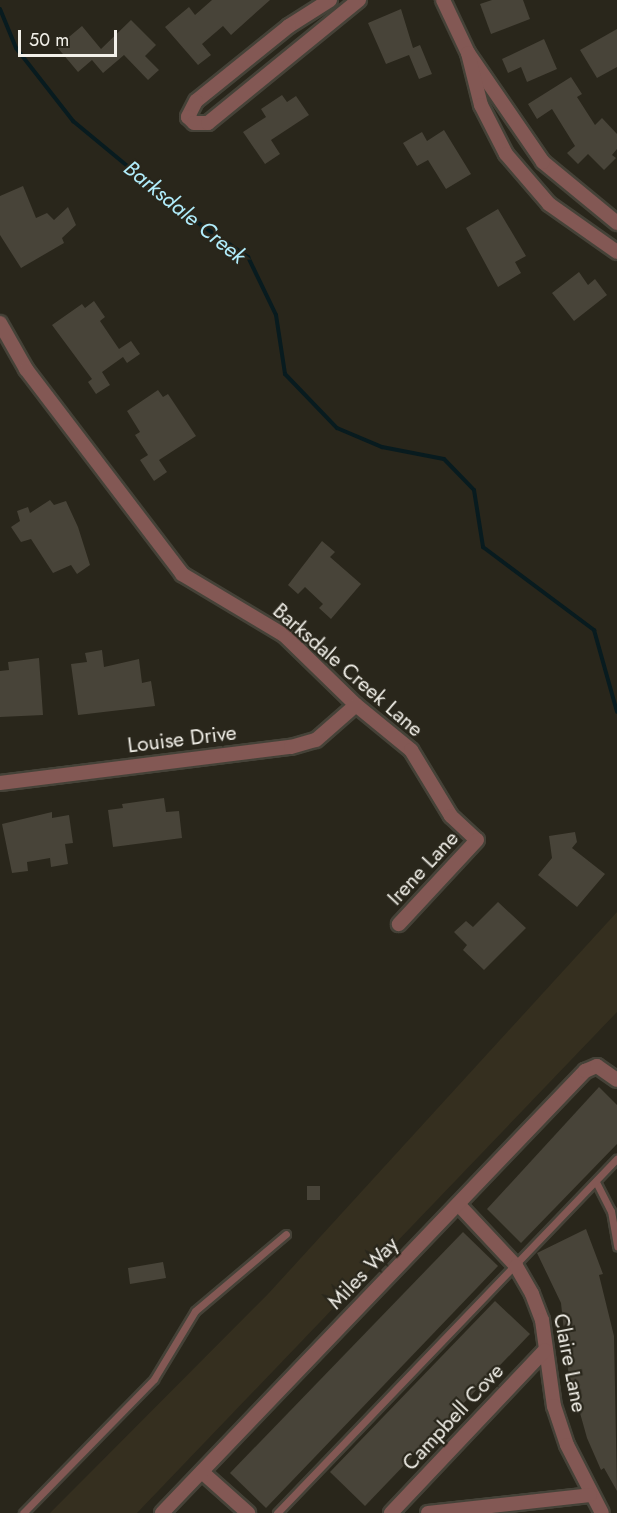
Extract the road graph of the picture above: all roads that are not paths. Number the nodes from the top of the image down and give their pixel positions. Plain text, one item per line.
1 (330, 0) edge
2 (359, 0) edge
3 (443, 0) edge
4 (468, 53) junction
5 (617, 223) edge
6 (617, 252) edge
7 (0, 323) edge
8 (356, 705) junction
9 (0, 783) edge
10 (477, 840) joint
11 (399, 924) dead end
12 (617, 1080) edge
13 (617, 1159) edge
14 (596, 1182) junction
15 (458, 1204) junction
16 (286, 1234) dead end
17 (617, 1246) edge
18 (516, 1266) junction
19 (545, 1350) junction
20 (202, 1472) junction
21 (590, 1495) junction
22 (23, 1513) edge
23 (162, 1513) edge
24 (248, 1513) edge
25 (277, 1513) edge
26 (391, 1513) edge
27 (428, 1513) edge
28 (602, 1513) edge

1 - 2 street
3 - 4 street
4 - 5 street
4 - 6 street
7 - 8 street, Barksdale Creek Lane
8 - 9 street, Louise Drive
8 - 10 street, Barksdale Creek Lane
10 - 11 street, Irene Lane
12 - 15 street, Miles Way
13 - 14 lane
14 - 17 lane
14 - 18 lane
15 - 18 street, Claire Lane
15 - 20 street, Miles Way
16 - 22 lane
18 - 19 street, Claire Lane
18 - 25 lane
19 - 21 street, Claire Lane
19 - 26 street, Campbell Cove
20 - 23 street, Miles Way
20 - 24 street
21 - 27 street
21 - 28 street, Claire Lane

